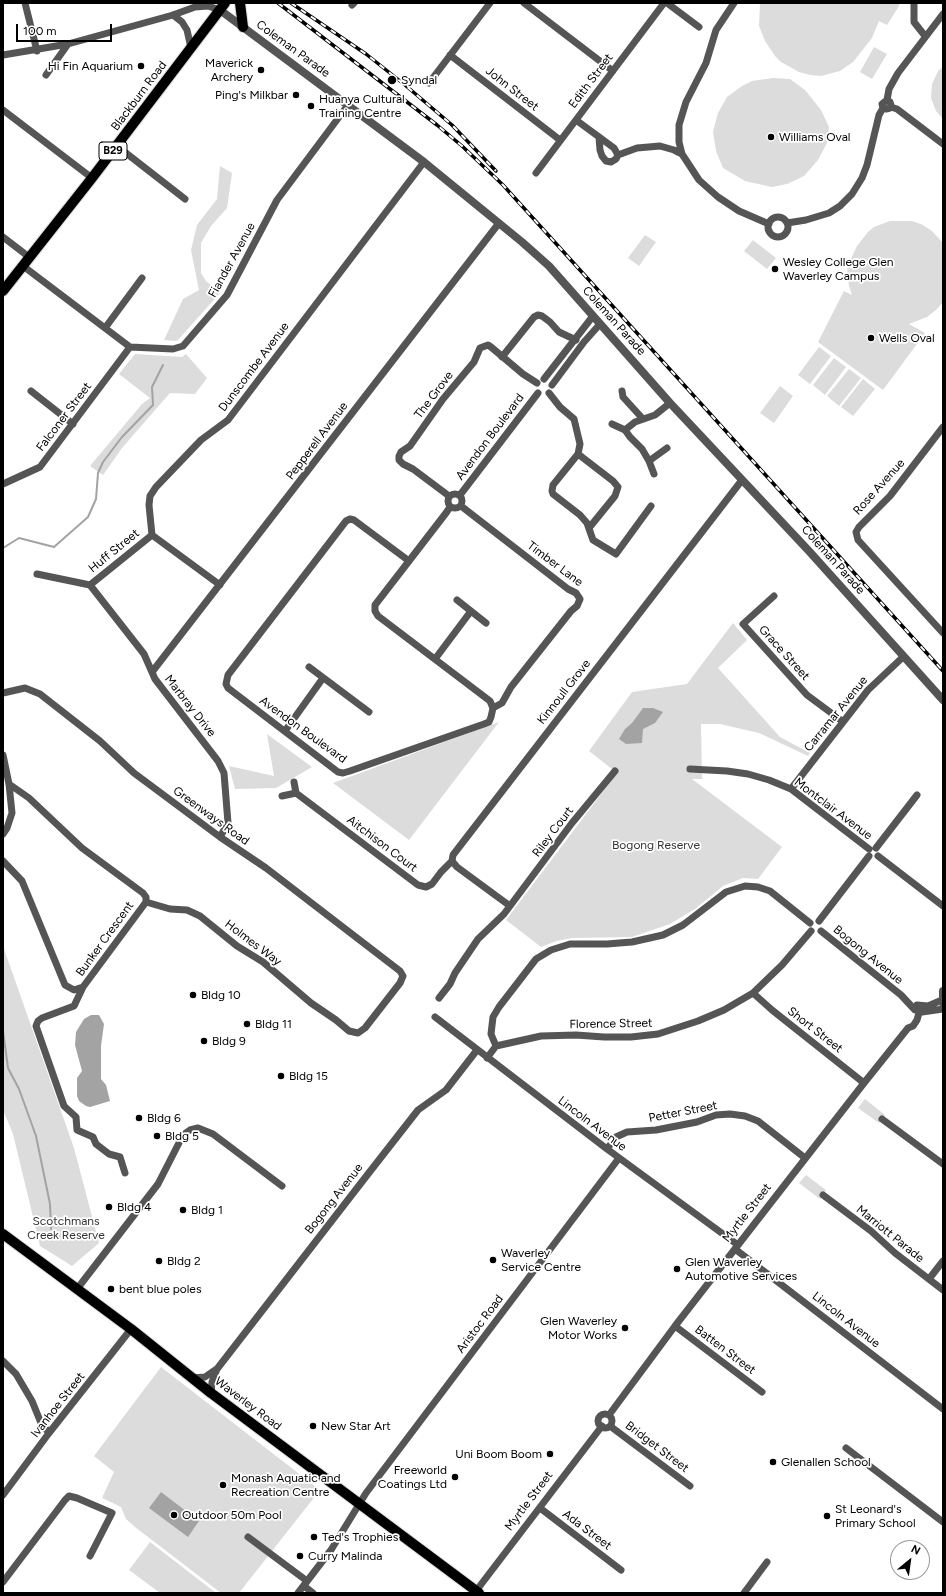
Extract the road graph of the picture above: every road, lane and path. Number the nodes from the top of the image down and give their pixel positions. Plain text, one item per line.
1 (25, 3) edge
2 (229, 3) edge
3 (240, 3) edge
4 (490, 3) edge
5 (524, 3) edge
6 (664, 3) edge
7 (668, 3) edge
8 (734, 3) edge
9 (914, 3) edge
10 (223, 6) edge
11 (943, 14) edge
12 (174, 15) junction
13 (243, 27) junction
14 (699, 27) dead end
15 (925, 36) junction
16 (68, 44) junction
17 (191, 48) junction
18 (37, 50) junction
19 (3, 55) edge
20 (450, 55) junction
21 (614, 71) junction
22 (46, 75) dead end
23 (429, 83) dead end
24 (889, 103) junction
25 (348, 105) junction
26 (3, 110) edge
27 (576, 120) junction
28 (599, 137) junction
29 (560, 140) junction
30 (943, 144) edge
31 (116, 146) junction
32 (682, 154) junction
33 (618, 155) junction
34 (424, 162) junction
35 (536, 172) dead end
36 (92, 178) junction
37 (185, 199) dead end
38 (499, 223) junction
39 (769, 224) junction
40 (787, 224) junction
41 (3, 237) edge
42 (29, 257) junction
43 (23, 266) junction
44 (142, 278) dead end
45 (3, 291) edge
46 (593, 316) junction
47 (600, 324) junction
48 (105, 328) junction
49 (576, 340) junction
50 (130, 347) junction
51 (502, 357) junction
52 (544, 379) junction
53 (537, 383) junction
54 (552, 385) junction
55 (622, 390) dead end
56 (31, 391) dead end
57 (538, 393) junction
58 (549, 393) junction
59 (670, 402) junction
60 (643, 420) junction
61 (73, 424) junction
62 (612, 424) dead end
63 (943, 427) edge
64 (625, 430) junction
65 (667, 448) dead end
66 (578, 454) junction
67 (649, 461) junction
68 (654, 474) dead end
69 (742, 480) junction
70 (3, 484) edge
71 (460, 495) junction
72 (449, 496) junction
73 (450, 506) junction
74 (461, 506) junction
75 (651, 506) dead end
76 (588, 528) junction
77 (152, 535) junction
78 (409, 561) junction
79 (37, 574) dead end
80 (90, 585) junction
81 (220, 585) junction
82 (774, 596) dead end
83 (457, 600) dead end
84 (471, 611) junction
85 (486, 623) dead end
86 (943, 633) edge
87 (903, 656) junction
88 (435, 659) junction
89 (309, 667) dead end
90 (152, 672) junction
91 (323, 678) junction
92 (3, 693) edge
93 (943, 700) edge
94 (494, 708) junction
95 (369, 712) dead end
96 (842, 722) junction
97 (285, 731) junction
98 (3, 755) edge
99 (690, 769) dead end
100 (614, 772) dead end
101 (294, 782) dead end
102 (9, 784) junction
103 (791, 789) junction
104 (296, 793) junction
105 (917, 795) dead end
106 (282, 796) dead end
107 (3, 834) edge
108 (220, 837) junction
109 (872, 851) junction
110 (3, 861) edge
111 (452, 861) junction
112 (146, 902) junction
113 (510, 906) junction
114 (943, 906) edge
115 (819, 921) junction
116 (810, 923) junction
117 (811, 931) junction
118 (821, 931) junction
119 (83, 988) junction
120 (943, 991) edge
121 (753, 993) junction
122 (440, 998) dead end
123 (943, 1002) edge
124 (918, 1008) junction
125 (943, 1009) edge
126 (435, 1018) dead end
127 (358, 1033) joint
128 (496, 1046) junction
129 (477, 1050) junction
130 (487, 1058) junction
131 (864, 1082) junction
132 (882, 1119) dead end
133 (607, 1149) junction
134 (619, 1158) junction
135 (805, 1158) junction
136 (943, 1164) edge
137 (125, 1172) dead end
138 (282, 1186) dead end
139 (823, 1195) dead end
140 (3, 1234) edge
141 (736, 1247) junction
142 (943, 1261) edge
143 (929, 1279) junction
144 (77, 1289) junction
145 (943, 1290) edge
146 (675, 1326) junction
147 (131, 1329) junction
148 (3, 1361) edge
149 (216, 1369) junction
150 (192, 1378) junction
151 (762, 1392) dead end
152 (211, 1393) junction
153 (943, 1408) edge
154 (609, 1415) junction
155 (602, 1426) junction
156 (610, 1426) junction
157 (49, 1433) junction
158 (846, 1448) dead end
159 (690, 1486) dead end
160 (3, 1495) edge
161 (359, 1503) junction
162 (540, 1508) junction
163 (943, 1522) edge
164 (248, 1537) dead end
165 (90, 1556) dead end
166 (767, 1562) dead end
167 (621, 1570) dead end
168 (3, 1582) edge
169 (306, 1583) junction
170 (478, 1592) edge
171 (298, 1593) edge
172 (313, 1593) edge
173 (744, 1593) edge

1 - 18 street
2 - 10 main road, Blackburn Road / B29
3 - 13 main road
4 - 20 street
5 - 21 street
6 - 21 street, Edith Street
7 - 14 street
8 - 32 street
9 - 15 street
10 - 12 street
10 - 13 street, Coleman Parade
10 - 17 main road, Blackburn Road / B29
11 - 15 street
12 - 16 street
12 - 17 street
13 - 25 street, Coleman Parade
15 - 24 street
16 - 18 street
16 - 22 street
17 - 31 main road, Blackburn Road / B29
18 - 19 street
20 - 23 street
20 - 29 street, John Street
21 - 27 street, Edith Street
24 - 30 street
24 - 40 street
25 - 34 street, Coleman Parade
25 - 50 street, Fiander Avenue
26 - 36 street
27 - 28 street
27 - 29 street, Edith Street
28 - 33 street
28 - 33 street
29 - 35 street, Edith Street
31 - 36 main road, Blackburn Road / B29
31 - 37 street
32 - 33 street
32 - 39 street
34 - 38 street, Coleman Parade
34 - 77 street, Dunscombe Avenue
36 - 42 main road, Blackburn Road / B29
38 - 46 street, Coleman Parade
38 - 81 street, Pepperell Avenue
39 - 40 street
39 - 40 street
41 - 42 street
42 - 43 main road, Blackburn Road / B29
43 - 45 main road, Blackburn Road / B29
43 - 48 street
44 - 48 street
46 - 47 street, Coleman Parade
46 - 49 street
47 - 54 street
47 - 59 street, Coleman Parade
48 - 50 street
49 - 51 street
49 - 52 street
50 - 61 street, Falconer Street
51 - 53 street, The Grove
51 - 72 street, The Grove
52 - 53 street
52 - 54 street
53 - 57 street
54 - 58 street
55 - 60 street
56 - 61 street
57 - 58 street
57 - 71 street, Avendon Boulevard
58 - 66 street
59 - 60 street
59 - 69 street, Coleman Parade
60 - 64 street
61 - 70 street, Falconer Street
62 - 64 street
63 - 86 street, Rose Avenue
64 - 67 street
65 - 67 street
66 - 76 street
66 - 76 street
67 - 68 street
69 - 87 street, Coleman Parade
69 - 111 street, Kinnoull Grove
71 - 72 street, Avendon Boulevard
71 - 74 street, Avendon Boulevard
72 - 73 street
73 - 74 street
73 - 78 street
74 - 94 street, Timber Lane
75 - 76 street
77 - 80 street, Huff Street
77 - 81 street
78 - 88 street
78 - 97 street, Avendon Boulevard
79 - 80 street
80 - 90 street, Marbray Drive
81 - 90 street, Pepperell Avenue
82 - 96 street, Grace Street
83 - 84 street
84 - 85 street
84 - 88 street
87 - 93 street, Coleman Parade
87 - 96 street, Carramar Avenue
88 - 94 street
89 - 91 street
90 - 108 street, Marbray Drive
91 - 95 street
91 - 97 street
92 - 108 street, Greenways Road
94 - 97 street, Avendon Boulevard
96 - 103 street, Carramar Avenue
98 - 102 street
99 - 103 street, Montclair Avenue
100 - 113 street, Riley Court
101 - 104 street
102 - 107 street
102 - 112 street, Bunker Crescent
103 - 109 street, Montclair Avenue
104 - 106 street
104 - 111 street, Aitchison Court
105 - 109 street
108 - 127 street, Greenways Road
109 - 114 street, Montclair Avenue
109 - 115 street
110 - 119 street, Bunker Crescent
111 - 113 street
112 - 119 street, Bunker Crescent
112 - 127 street, Holmes Way
113 - 122 street, Riley Court
115 - 116 street
115 - 118 street
116 - 117 street
116 - 128 street
117 - 118 street
117 - 121 street, Florence Street
118 - 124 street, Bogong Avenue
119 - 137 street
120 - 123 street
121 - 128 street, Florence Street
121 - 131 street, Short Street
123 - 124 street
124 - 125 street
124 - 131 street, Myrtle Street
126 - 129 street, Lincoln Avenue
128 - 130 street
129 - 130 street, Lincoln Avenue
129 - 149 street, Bogong Avenue
130 - 133 street, Lincoln Avenue
131 - 135 street, Myrtle Street
132 - 136 street
133 - 134 street, Lincoln Avenue
133 - 135 street, Petter Street
134 - 141 street, Lincoln Avenue
134 - 161 street, Aristoc Road
135 - 141 street, Myrtle Street
138 - 144 street
139 - 143 street, Marriott Parade
140 - 144 main road, Waverley Road
141 - 146 street, Myrtle Street
141 - 153 street, Lincoln Avenue
142 - 143 street
143 - 145 street, Marriott Parade
144 - 147 main road, Waverley Road
146 - 151 street, Batten Street
146 - 154 street, Myrtle Street
147 - 150 main road, Waverley Road
147 - 157 street, Ivanhoe Street
148 - 157 street
149 - 150 street, Bogong Avenue
149 - 152 street, Bogong Avenue
150 - 152 main road, Waverley Road
152 - 161 main road, Waverley Road
154 - 155 street
154 - 156 street
155 - 156 street
155 - 162 street, Myrtle Street
156 - 159 street, Bridget Street
157 - 160 street, Ivanhoe Street
158 - 163 street
161 - 169 street, Aristoc Road
161 - 170 main road, Waverley Road
162 - 167 street, Ada Street
162 - 170 street, Myrtle Street
164 - 169 street
165 - 168 street
166 - 173 street
169 - 171 street, Aristoc Road
169 - 172 street

